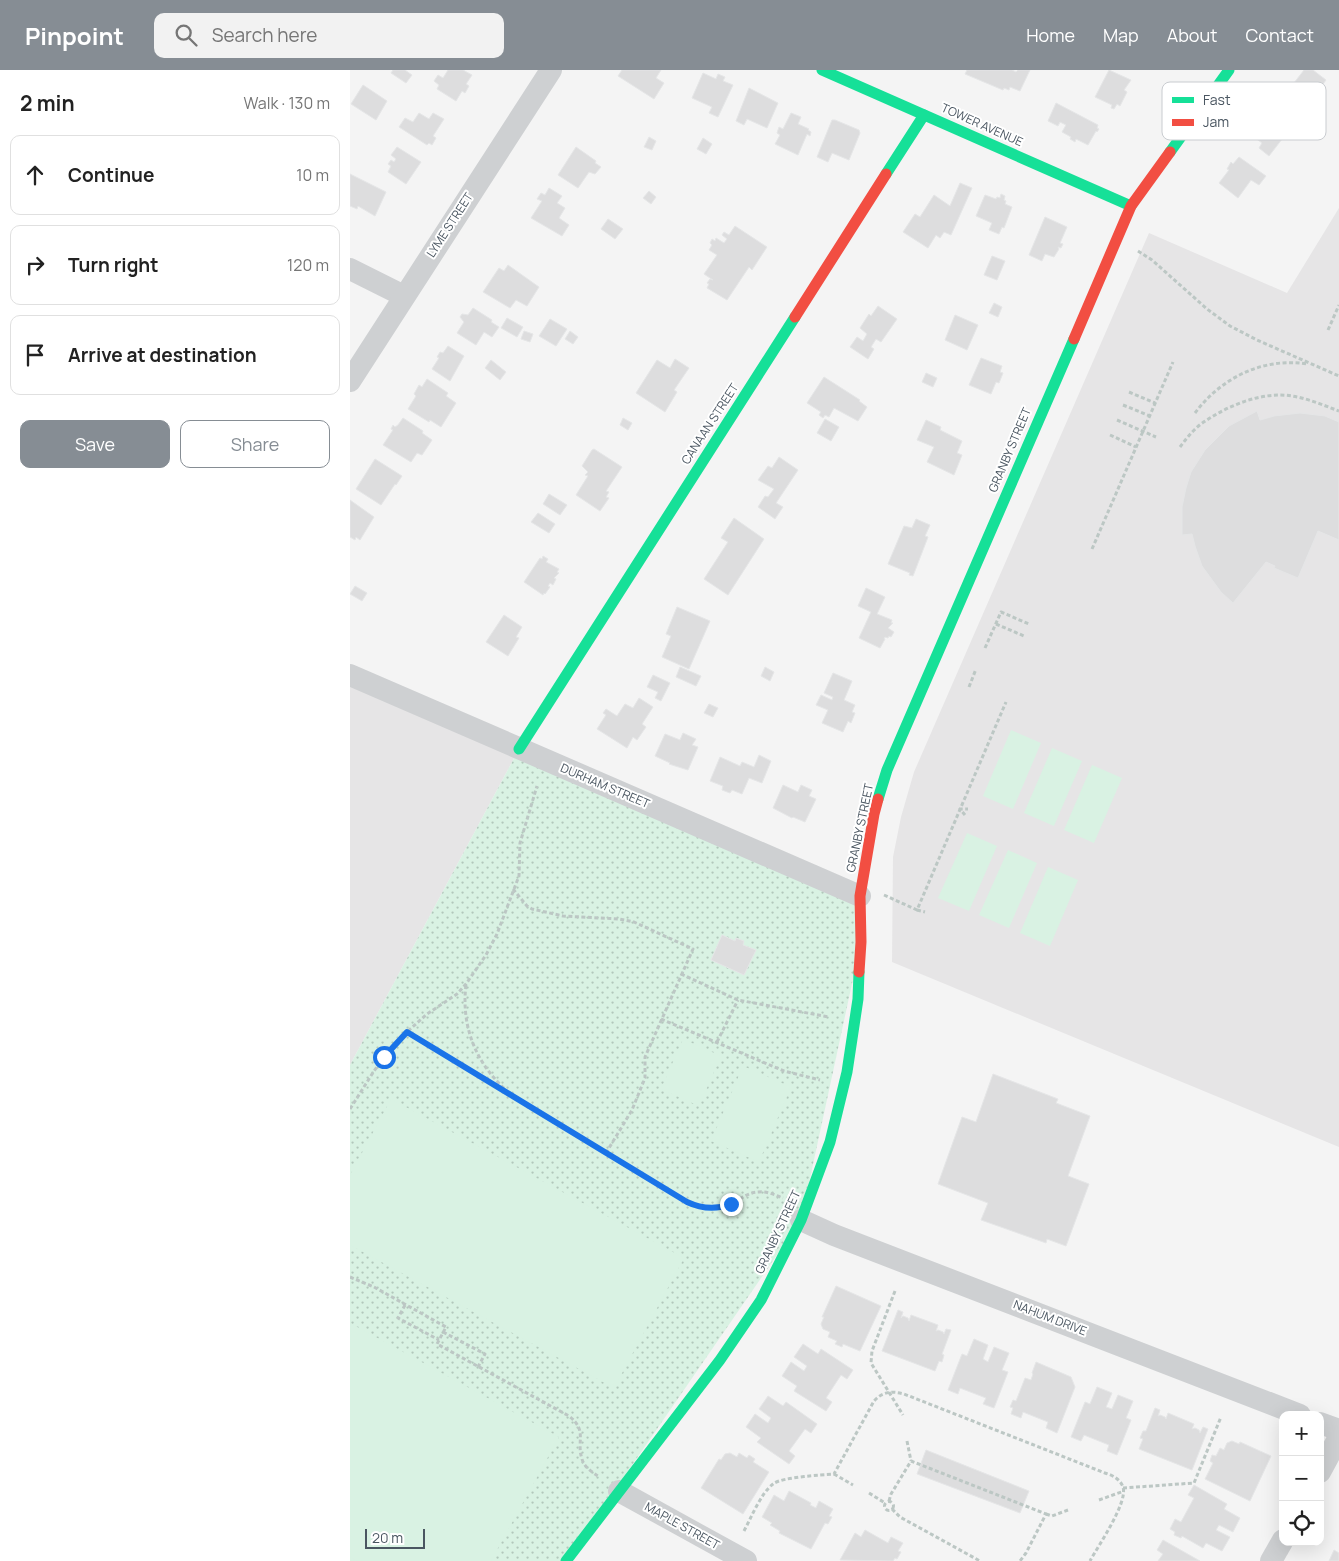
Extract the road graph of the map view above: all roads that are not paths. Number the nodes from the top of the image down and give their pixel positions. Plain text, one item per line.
1 (552, 70) edge
2 (822, 70) edge
3 (1229, 70) edge
4 (1220, 82) edge
5 (924, 115) junction
6 (1179, 140) edge
7 (1131, 206) junction
8 (350, 269) edge
9 (404, 296) junction
10 (350, 381) edge
11 (350, 675) edge
12 (519, 749) junction
13 (860, 896) junction
14 (801, 1220) junction
15 (1290, 1411) edge
16 (1324, 1424) edge
17 (1339, 1430) edge
18 (1339, 1437) edge
19 (1324, 1465) edge
20 (619, 1491) junction
21 (1280, 1546) edge
22 (566, 1561) edge
23 (746, 1561) edge
24 (1272, 1561) edge

1 - 9 street, LYME STREET
2 - 5 main road, TOWER AVENUE
3 - 4 main road, GRANBY STREET
5 - 7 main road, TOWER AVENUE
5 - 12 main road, CANAAN STREET
6 - 7 main road, GRANBY STREET
7 - 13 main road, GRANBY STREET
8 - 9 street
9 - 10 street, LYME STREET
11 - 12 street, DURHAM STREET
12 - 13 street, DURHAM STREET
13 - 14 main road, GRANBY STREET
14 - 15 street, NAHUM DRIVE
14 - 20 main road, GRANBY STREET
16 - 17 street
18 - 19 street
20 - 22 main road, GRANBY STREET
20 - 23 street, MAPLE STREET
21 - 24 street

